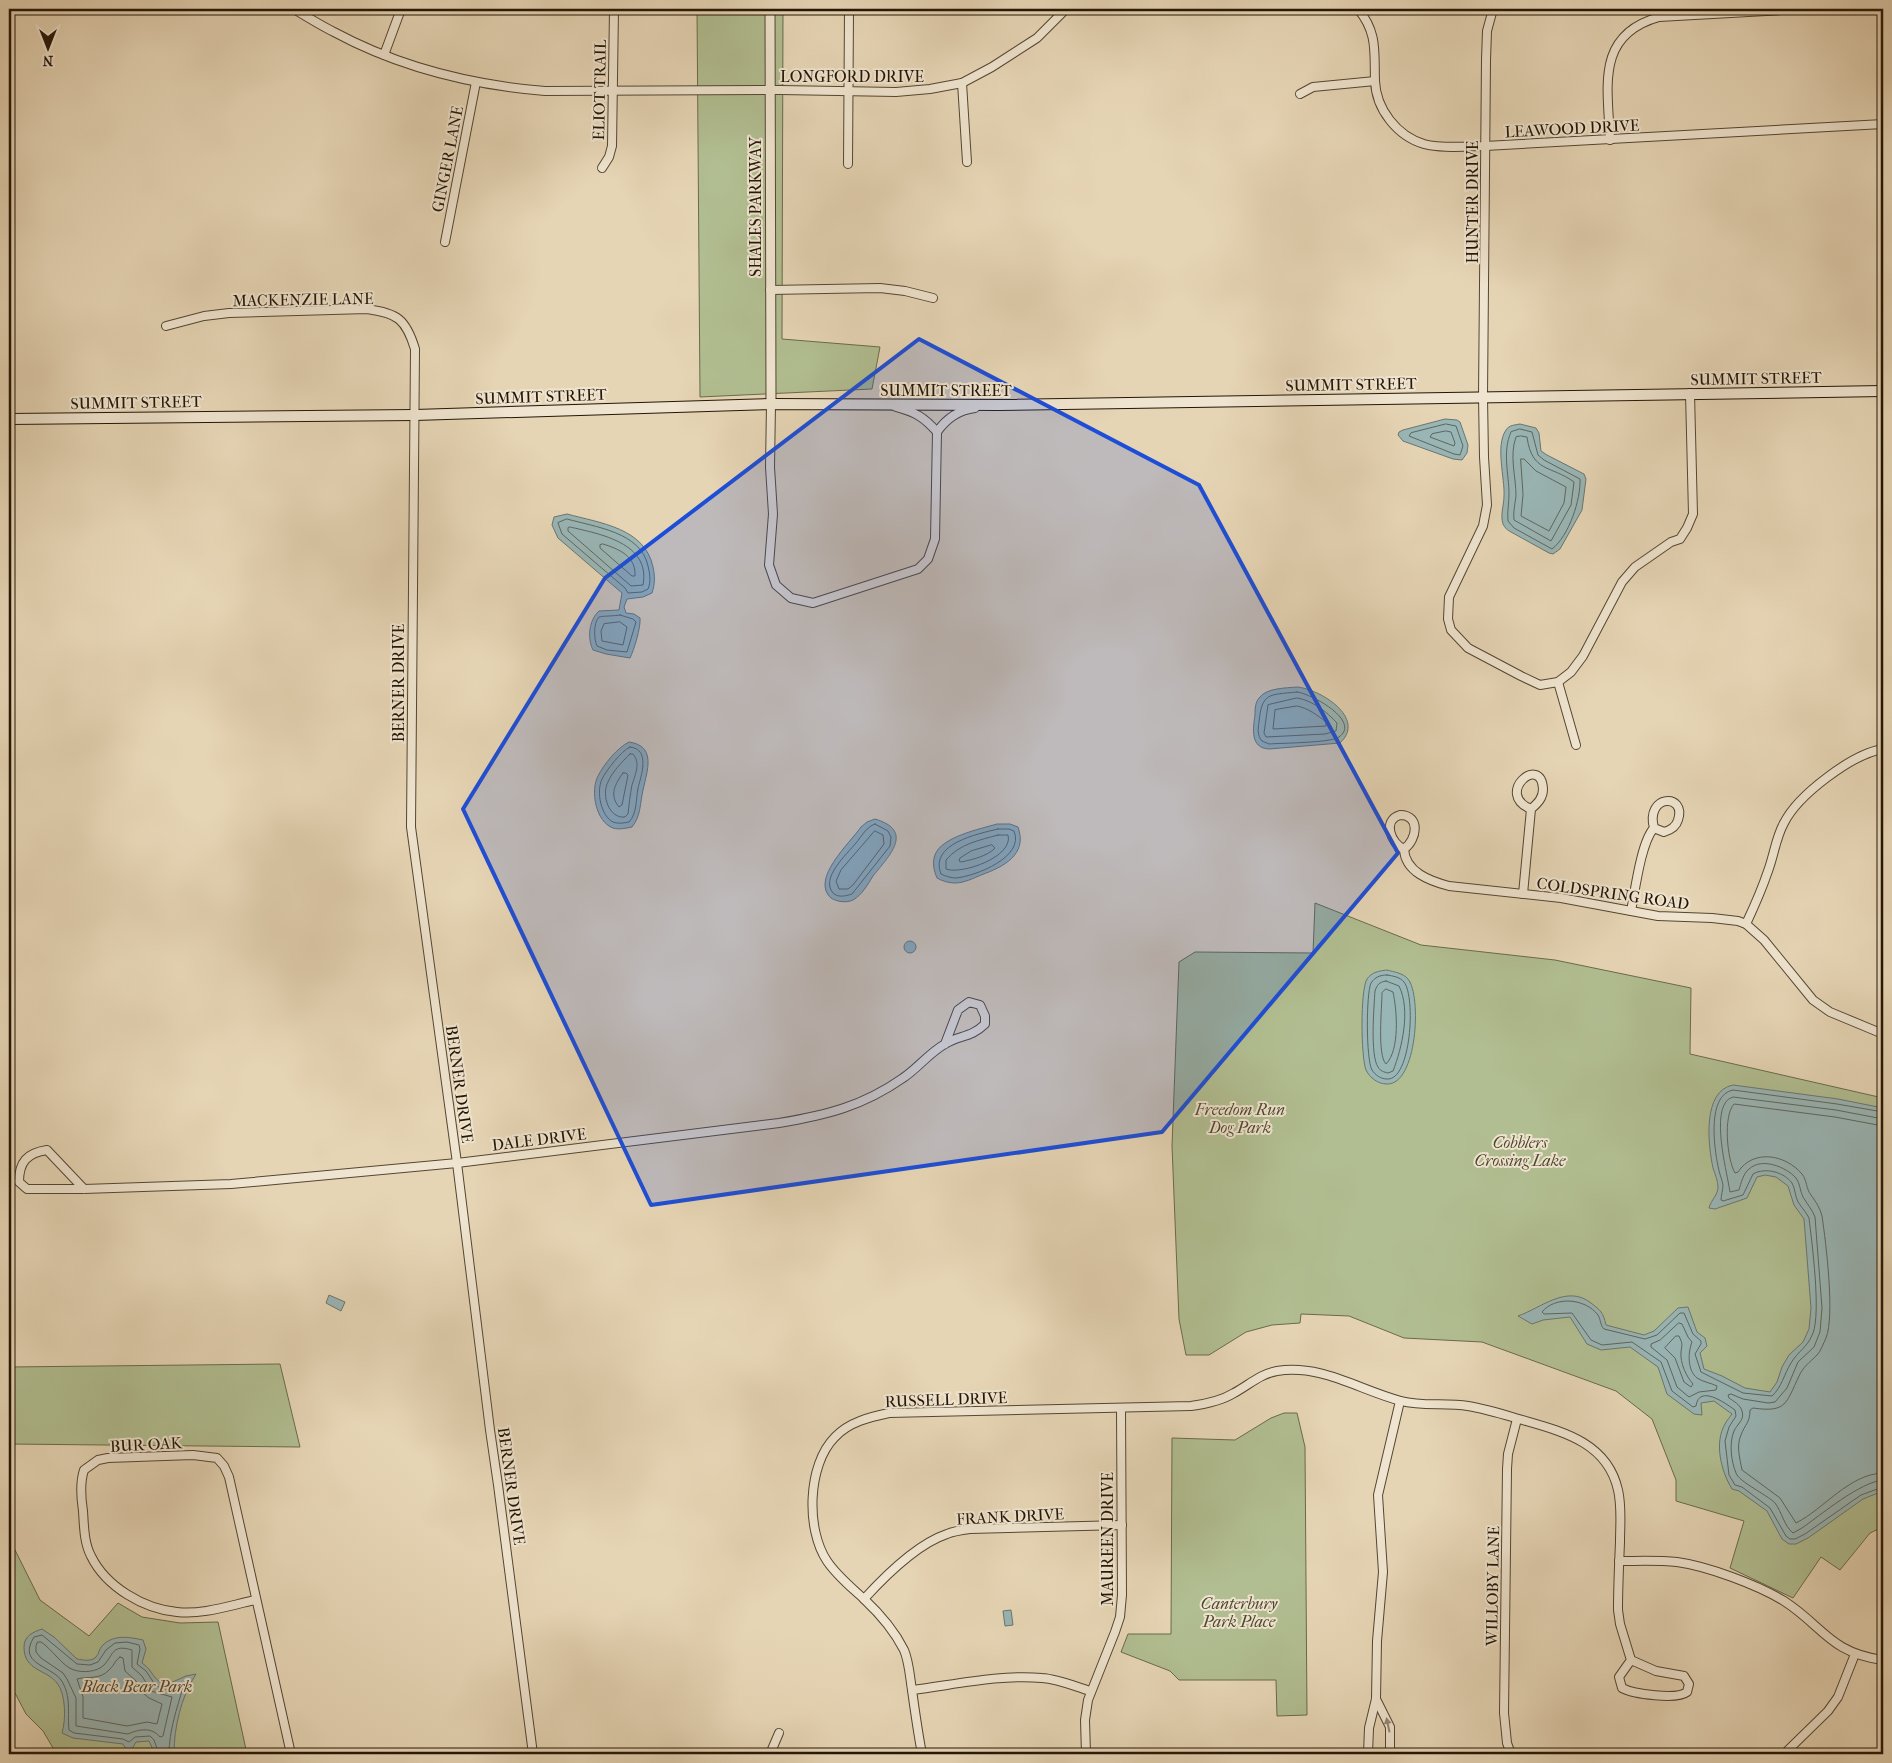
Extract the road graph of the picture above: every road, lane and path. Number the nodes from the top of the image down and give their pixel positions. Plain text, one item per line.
1 (294, 9) edge
2 (402, 9) edge
3 (614, 9) edge
4 (770, 9) edge
5 (849, 9) edge
6 (1066, 9) edge
7 (1358, 9) edge
8 (1492, 9) edge
9 (1800, 9) edge
10 (384, 55) junction
11 (1375, 81) junction
12 (476, 82) junction
13 (962, 83) junction
14 (613, 90) junction
15 (770, 90) junction
16 (848, 91) junction
17 (1300, 94) dead end
18 (1883, 124) edge
19 (1610, 140) junction
20 (1485, 146) junction
21 (967, 162) dead end
22 (848, 164) dead end
23 (602, 168) dead end
24 (445, 242) dead end
25 (770, 290) junction
26 (933, 298) dead end
27 (166, 326) dead end
28 (1883, 392) edge
29 (1690, 393) junction
30 (1483, 397) junction
31 (771, 404) junction
32 (887, 405) junction
33 (999, 405) junction
34 (414, 415) junction
35 (9, 419) edge
36 (937, 432) junction
37 (1558, 682) junction
38 (1576, 745) dead end
39 (1883, 749) edge
40 (1531, 808) dead end
41 (1654, 828) junction
42 (1404, 849) dead end
43 (1523, 894) junction
44 (1631, 911) junction
45 (1746, 924) junction
46 (1883, 1034) edge
47 (945, 1044) junction
48 (457, 1163) junction
49 (84, 1189) junction
50 (1400, 1401) junction
51 (1121, 1408) junction
52 (1517, 1419) junction
53 (1122, 1525) junction
54 (1620, 1561) junction
55 (864, 1599) junction
56 (256, 1600) junction
57 (1855, 1654) junction
58 (1631, 1660) junction
59 (1883, 1660) edge
60 (912, 1690) junction
61 (1090, 1691) junction
62 (1376, 1699) junction
63 (779, 1733) dead end
64 (291, 1754) edge
65 (533, 1754) edge
66 (770, 1754) edge
67 (922, 1754) edge
68 (1086, 1754) edge
69 (1368, 1754) edge
70 (1390, 1754) edge
71 (1511, 1754) edge
72 (1784, 1754) edge

1 - 10 street, LONGFORD DRIVE
2 - 10 street
3 - 14 street, ELIOT TRAIL
4 - 15 street, SHALES PARKWAY
5 - 16 street
6 - 13 street, LONGFORD DRIVE
7 - 11 street, LEAWOOD DRIVE
8 - 20 street, HUNTER DRIVE
9 - 19 street
10 - 12 street, LONGFORD DRIVE
11 - 17 street
11 - 20 street, LEAWOOD DRIVE
12 - 14 street, LONGFORD DRIVE
12 - 24 street, GINGER LANE
13 - 16 street, LONGFORD DRIVE
13 - 21 street
14 - 15 street, LONGFORD DRIVE
14 - 23 street, ELIOT TRAIL
15 - 16 street, LONGFORD DRIVE
15 - 25 street, SHALES PARKWAY
16 - 22 street
18 - 19 street, LEAWOOD DRIVE
19 - 20 street, LEAWOOD DRIVE
20 - 30 street, HUNTER DRIVE
25 - 26 street
25 - 31 street, SHALES PARKWAY
27 - 34 street, MACKENZIE LANE
28 - 29 main road, SUMMIT STREET
29 - 30 main road, SUMMIT STREET
29 - 37 street
30 - 33 main road, SUMMIT STREET
30 - 37 street, HUNTER DRIVE
31 - 32 main road, SUMMIT STREET
31 - 34 main road, SUMMIT STREET
31 - 36 street
32 - 33 main road, SUMMIT STREET
32 - 36 street
33 - 36 street
34 - 35 main road, SUMMIT STREET
34 - 48 street, BERNER DRIVE
37 - 38 street
39 - 45 street
40 - 43 street
41 - 41 street
41 - 44 street
42 - 43 street, COLDSPRING ROAD
43 - 44 street, COLDSPRING ROAD
44 - 45 street, COLDSPRING ROAD
45 - 46 street
47 - 47 street, DALE DRIVE
47 - 48 street, DALE DRIVE
48 - 49 street, DALE DRIVE
48 - 65 street, BERNER DRIVE
49 - 49 street, DALE DRIVE
50 - 51 street, RUSSELL DRIVE
50 - 52 street, RUSSELL DRIVE
50 - 62 street
51 - 53 street, MAUREEN DRIVE
51 - 55 street, RUSSELL DRIVE
52 - 54 street, RUSSELL DRIVE
52 - 71 street, WILLOBY LANE
53 - 55 street, FRANK DRIVE
53 - 61 street, MAUREEN DRIVE
54 - 57 street
54 - 58 street, RUSSELL DRIVE
55 - 60 street, RUSSELL DRIVE
56 - 56 street, BUR OAK
56 - 64 street, BUR OAK
57 - 59 street
57 - 72 street
58 - 58 street
60 - 61 street
60 - 67 street, RUSSELL DRIVE
61 - 68 street, MAUREEN DRIVE
62 - 69 street
70 -> 62 street
63 - 66 street

